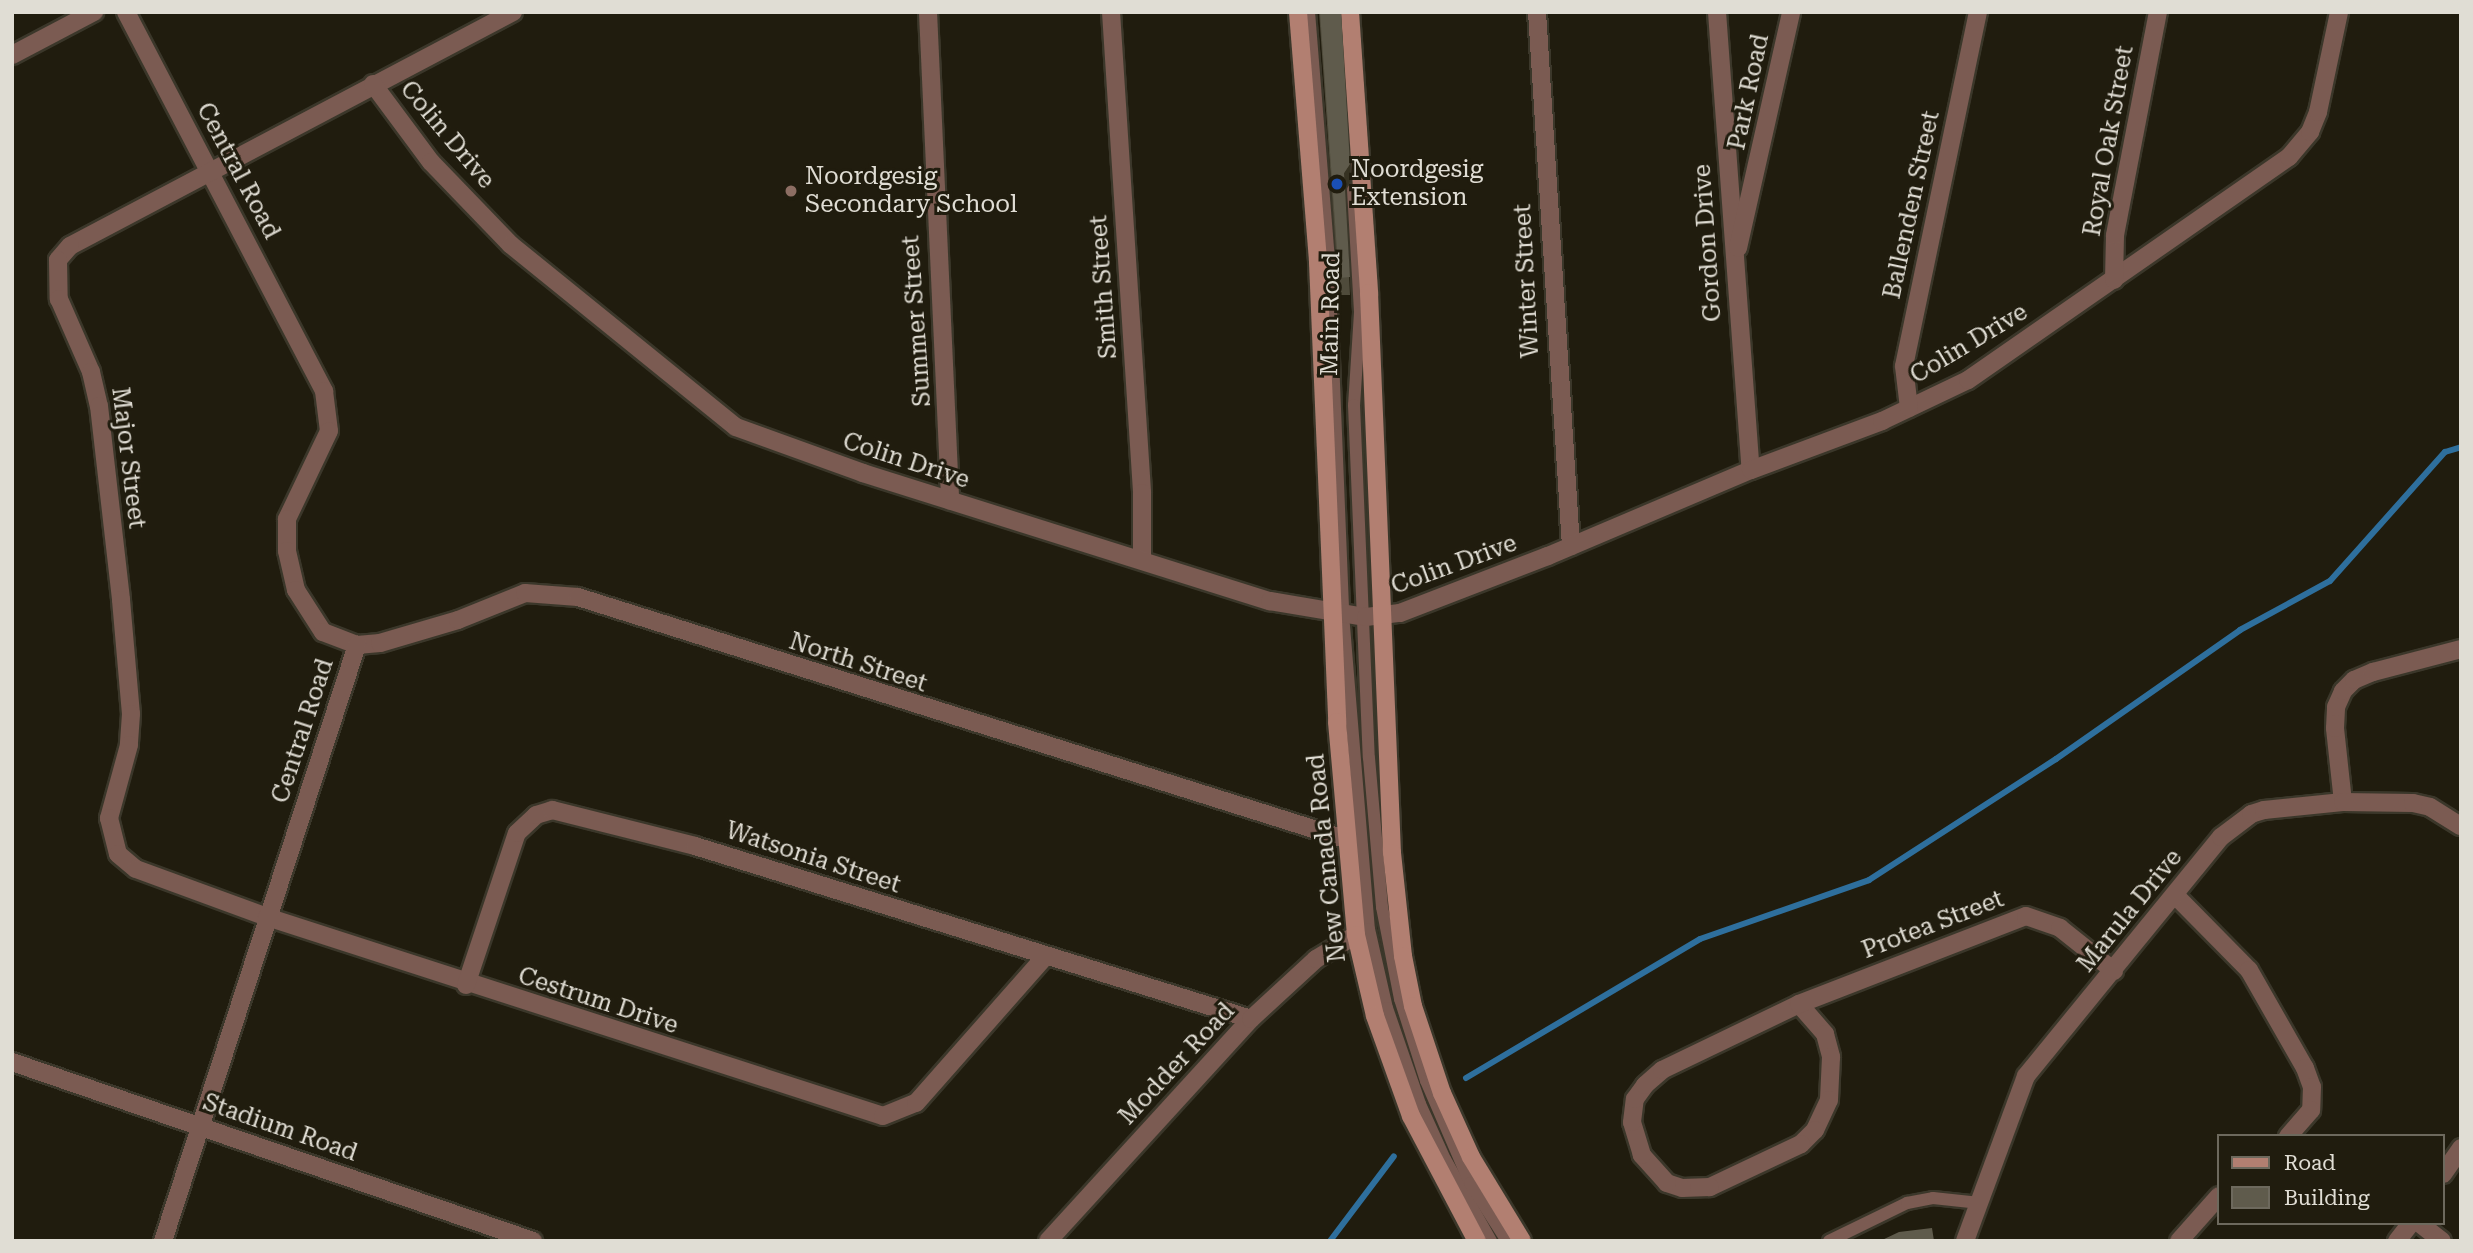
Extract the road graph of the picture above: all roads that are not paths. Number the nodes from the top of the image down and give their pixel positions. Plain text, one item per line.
1 (94, 12) edge
2 (126, 12) edge
3 (513, 12) edge
4 (928, 12) edge
5 (1111, 12) edge
6 (1298, 12) edge
7 (1309, 12) edge
8 (1343, 12) edge
9 (1350, 12) edge
10 (1537, 12) edge
11 (1717, 12) edge
12 (1791, 12) edge
13 (1978, 12) edge
14 (2158, 12) edge
15 (2339, 12) edge
16 (12, 55) edge
17 (373, 84) junction
18 (211, 173) junction
19 (1734, 264) junction
20 (2114, 280) junction
21 (1909, 408) junction
22 (1751, 470) junction
23 (950, 501) junction
24 (1571, 546) junction
25 (1142, 559) junction
26 (1337, 614) junction
27 (1374, 616) junction
28 (357, 645) junction
29 (2461, 649) edge
30 (2343, 802) junction
31 (2461, 826) edge
32 (1345, 839) junction
33 (2176, 896) junction
34 (267, 917) junction
35 (1356, 935) junction
36 (1044, 958) junction
37 (2113, 971) junction
38 (466, 985) junction
39 (1799, 1004) junction
40 (1251, 1019) junction
41 (12, 1062) edge
42 (202, 1128) junction
43 (2290, 1134) edge
44 (2461, 1148) edge
45 (2445, 1171) edge
46 (2218, 1197) edge
47 (1980, 1203) junction
48 (2409, 1225) edge
49 (2422, 1225) edge
50 (163, 1241) edge
51 (533, 1241) edge
52 (1048, 1241) edge
53 (1477, 1241) edge
54 (1491, 1241) edge
55 (1507, 1241) edge
56 (1522, 1241) edge
57 (1829, 1241) edge
58 (1965, 1241) edge
59 (2179, 1241) edge
60 (2397, 1241) edge
61 (2442, 1241) edge

1 - 16 street
2 - 18 street, Central Road
3 - 17 street, Major Street
4 - 23 street, Summer Street
5 - 25 street, Smith Street
6 - 26 main road, Main Road
7 - 26 lane, Main Road
8 - 27 lane, Main Road
9 - 27 main road, Main Road
10 - 24 street, Winter Street
11 - 19 street, Gordon Drive
12 - 19 street, Park Road
13 - 21 street, Ballenden Street
14 - 20 street, Royal Oak Street
15 - 20 street, Colin Drive
17 - 18 street, Major Street
17 - 23 street, Colin Drive
18 - 28 street, Central Road
18 - 34 street, Major Street
19 - 22 street, Gordon Drive
20 - 21 street, Colin Drive
21 - 22 street, Colin Drive
22 - 24 street, Colin Drive
23 - 25 street, Colin Drive
24 - 27 street, Colin Drive
25 - 26 street, Colin Drive
26 - 27 street, Colin Drive
26 - 32 main road, New Canada Road
26 - 54 lane, New Canada Road
27 - 55 lane, New Canada Road
27 - 56 main road
28 - 32 street, North Street
28 - 34 street, Central Road
29 - 30 street
30 - 31 street, Marula Drive
30 - 33 street, Marula Drive
32 - 35 main road, New Canada Road
33 - 37 street, Marula Drive
33 - 43 street
34 - 38 street, Cestrum Drive
34 - 42 street, Central Road
35 - 40 street, Modder Road
35 - 53 main road, New Canada Road
36 - 38 street, Cestrum Drive
36 - 38 street, Watsonia Street
36 - 40 street, Watsonia Street
37 - 39 street, Protea Street
37 - 47 street, Marula Drive
39 - 39 street, Protea Street
40 - 52 street, Modder Road
41 - 42 street, Stadium Road
42 - 50 street, Central Road
42 - 51 street, Stadium Road
44 - 45 street
46 - 59 street
47 - 57 lane
47 - 58 street, Marula Drive
48 - 60 street
49 - 61 street

